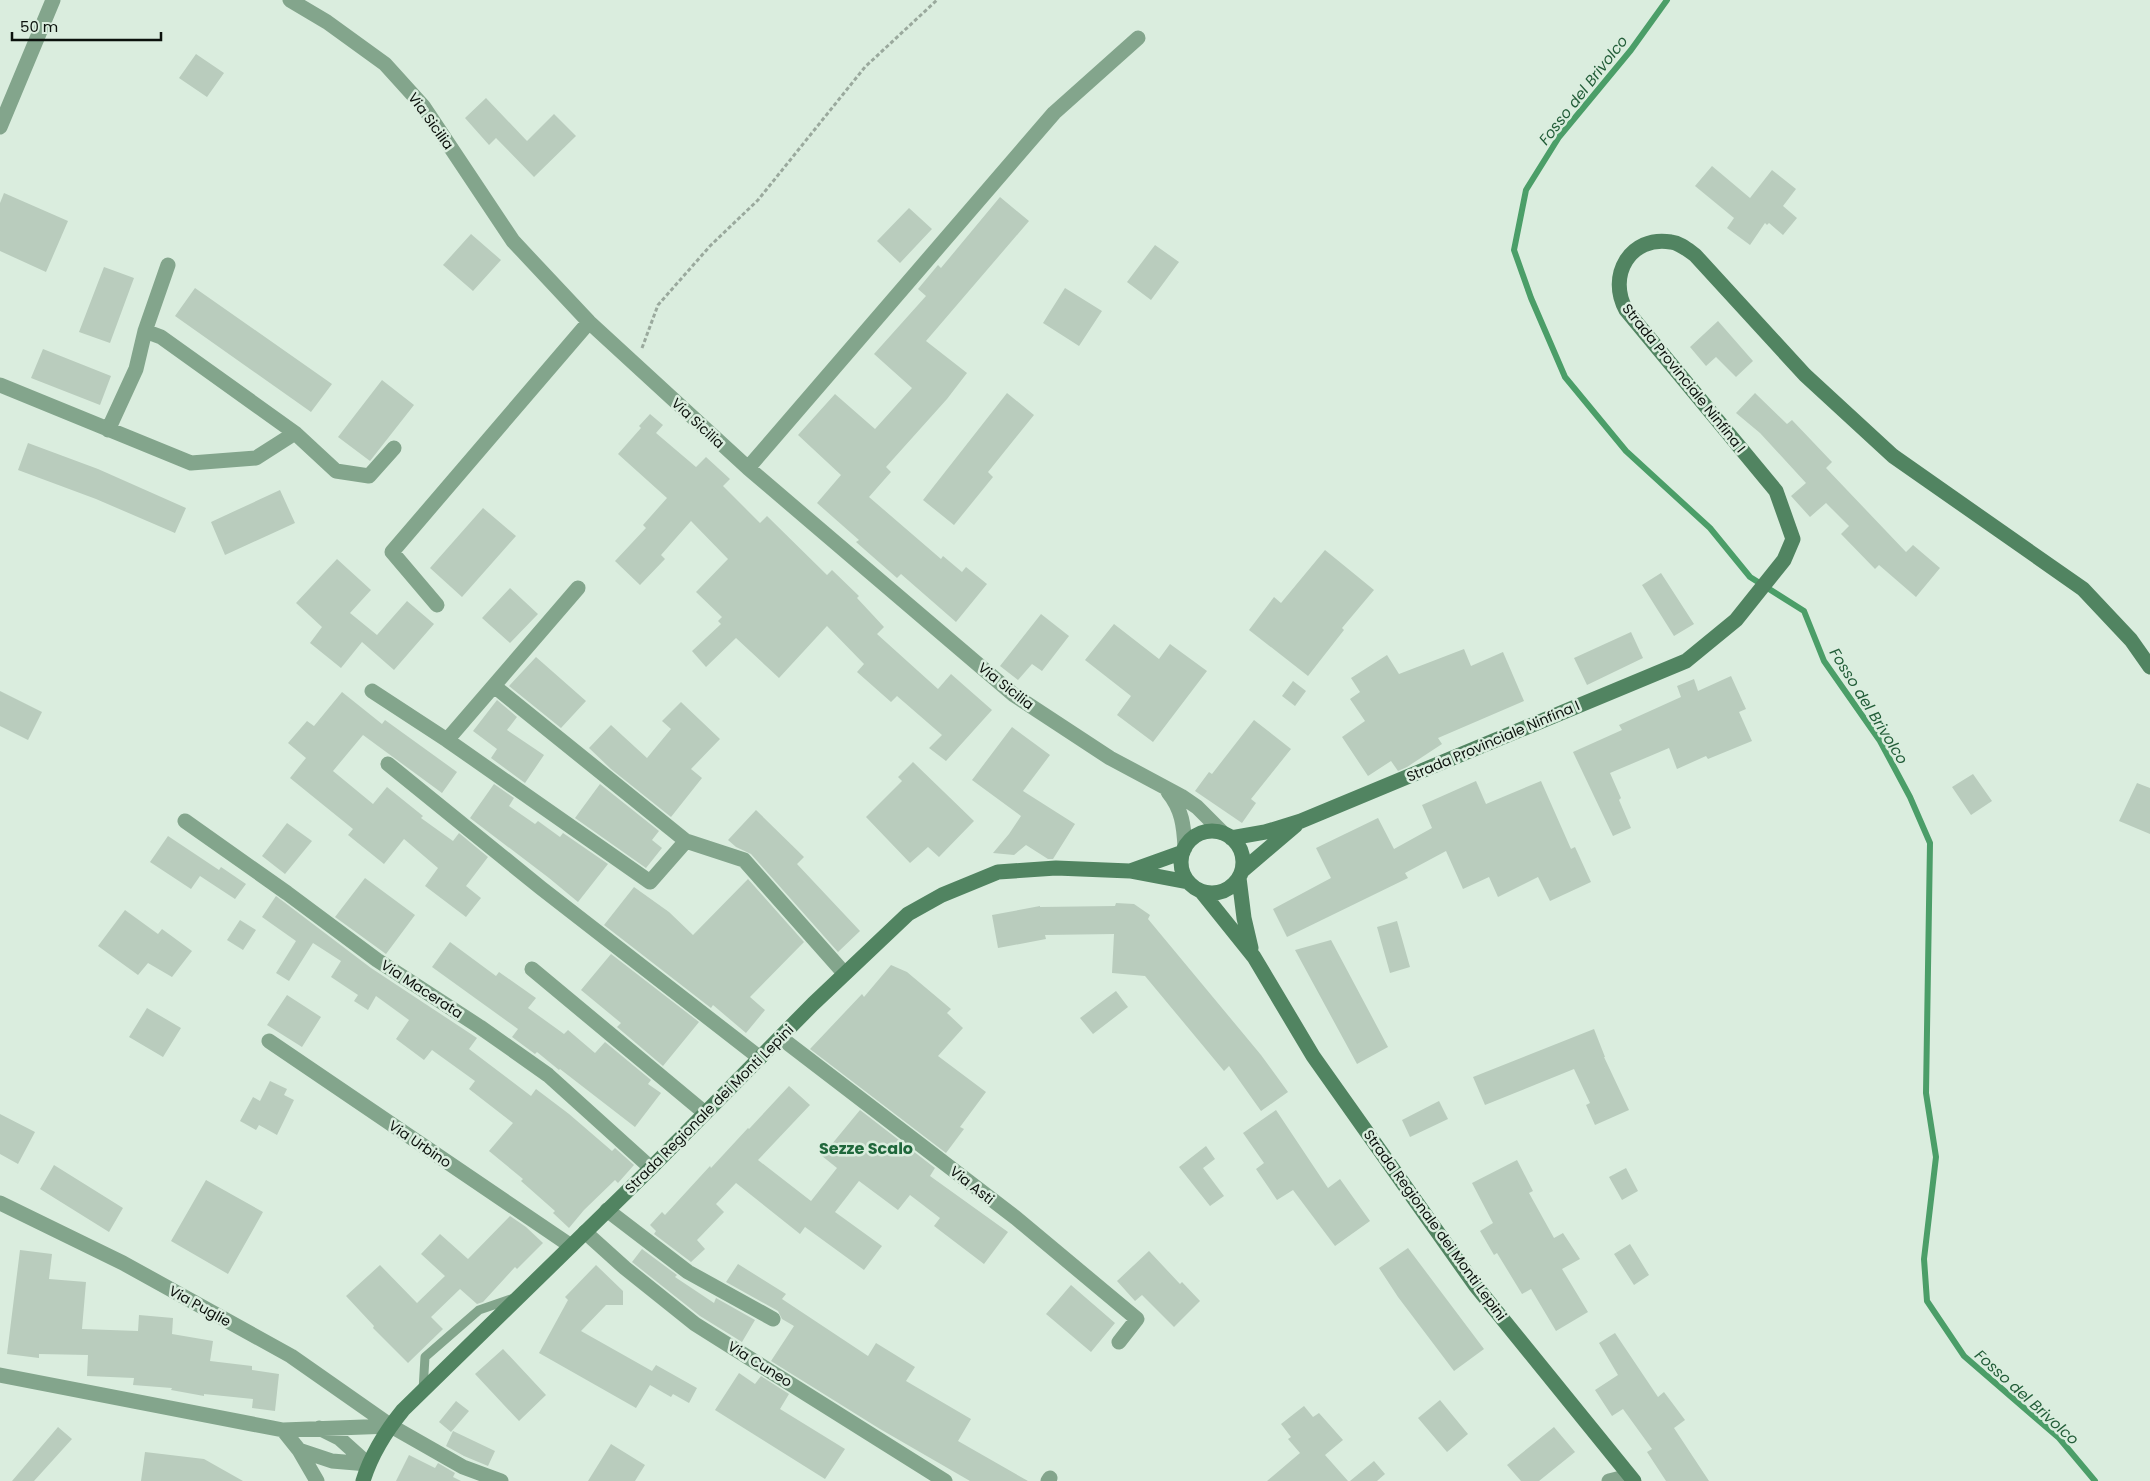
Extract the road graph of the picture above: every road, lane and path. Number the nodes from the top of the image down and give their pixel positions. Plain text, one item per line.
1 (53, 0) edge
2 (290, 0) edge
3 (937, 0) edge
4 (315, 6) edge
5 (1138, 38) dead end
6 (0, 127) edge
7 (168, 265) dead end
8 (590, 322) junction
9 (145, 331) junction
10 (636, 366) junction
11 (0, 385) edge
12 (108, 430) junction
13 (295, 433) junction
14 (394, 448) dead end
15 (748, 468) junction
16 (578, 588) dead end
17 (438, 605) dead end
18 (2150, 667) edge
19 (494, 686) junction
20 (372, 691) dead end
21 (447, 740) junction
22 (388, 764) dead end
23 (1164, 787) junction
24 (185, 821) dead end
25 (1301, 821) junction
26 (1227, 835) junction
27 (686, 841) junction
28 (1184, 850) junction
29 (1130, 871) junction
30 (1241, 875) junction
31 (1188, 882) junction
32 (1201, 891) junction
33 (1254, 957) junction
34 (532, 969) dead end
35 (844, 973) junction
36 (780, 1038) junction
37 (268, 1041) dead end
38 (760, 1058) junction
39 (706, 1113) junction
40 (651, 1168) junction
41 (0, 1203) edge
42 (607, 1210) junction
43 (585, 1232) junction
44 (571, 1246) junction
45 (521, 1295) junction
46 (773, 1319) dead end
47 (1119, 1342) dead end
48 (0, 1375) edge
49 (423, 1390) junction
50 (390, 1426) junction
51 (318, 1428) junction
52 (283, 1430) junction
53 (299, 1450) junction
54 (368, 1464) junction
55 (1632, 1478) edge
56 (316, 1481) edge
57 (363, 1481) edge
58 (501, 1481) edge
59 (946, 1481) edge
60 (1609, 1481) edge

1 - 6 street
2 - 4 street, Via Sicilia
3 - 10 path
4 - 8 street, Via Sicilia
5 - 15 street
7 - 9 street
8 - 10 street, Via Sicilia
8 - 17 street
9 - 12 street
9 - 13 street
10 - 15 street, Via Sicilia
11 - 12 street
12 - 13 street
13 - 14 street
15 - 23 street, Via Sicilia
16 - 19 street
18 - 25 street, Strada Provinciale Ninfina I
19 - 21 street
19 - 27 street
20 - 21 street
21 - 27 street
22 - 38 street
23 - 26 street, Via Sicilia
23 - 28 street, Via Sicilia
24 - 40 street, Via Macerata
25 - 26 street, Strada Provinciale Ninfina I
25 - 30 street, Strada Provinciale Ninfina I
26 - 28 street
26 - 30 street
27 - 35 street
28 - 29 street, Strada Regionale dei Monti Lepini
28 - 31 street
29 - 31 street, Strada Regionale dei Monti Lepini
29 - 35 street, Strada Regionale dei Monti Lepini
30 - 32 street
30 - 33 street, Strada Regionale dei Monti Lepini
31 - 32 street
32 - 33 street, Strada Regionale dei Monti Lepini
33 - 55 street, Strada Regionale dei Monti Lepini
34 - 39 street
35 - 36 street, Strada Regionale dei Monti Lepini
36 - 38 street, Strada Regionale dei Monti Lepini
36 - 47 street, Via Asti
37 - 44 street, Via Urbino
38 - 39 street, Strada Regionale dei Monti Lepini
39 - 40 street, Strada Regionale dei Monti Lepini
40 - 42 street, Strada Regionale dei Monti Lepini
41 - 50 street, Via Puglie
42 - 43 street, Strada Regionale dei Monti Lepini
42 - 46 street
43 - 44 street, Strada Regionale dei Monti Lepini
43 - 59 street, Via Cuneo
44 - 45 street, Strada Regionale dei Monti Lepini
45 - 49 street, Strada Regionale dei Monti Lepini
45 - 49 lane
48 - 52 street
49 - 50 street, Strada Regionale dei Monti Lepini
50 - 51 street
50 - 54 street, Strada Regionale dei Monti Lepini
50 - 58 street, Via Puglie
51 - 52 street
51 - 54 street
52 - 53 street
53 - 54 street
53 - 56 street
54 - 57 street, Strada Regionale dei Monti Lepini
55 - 60 street

